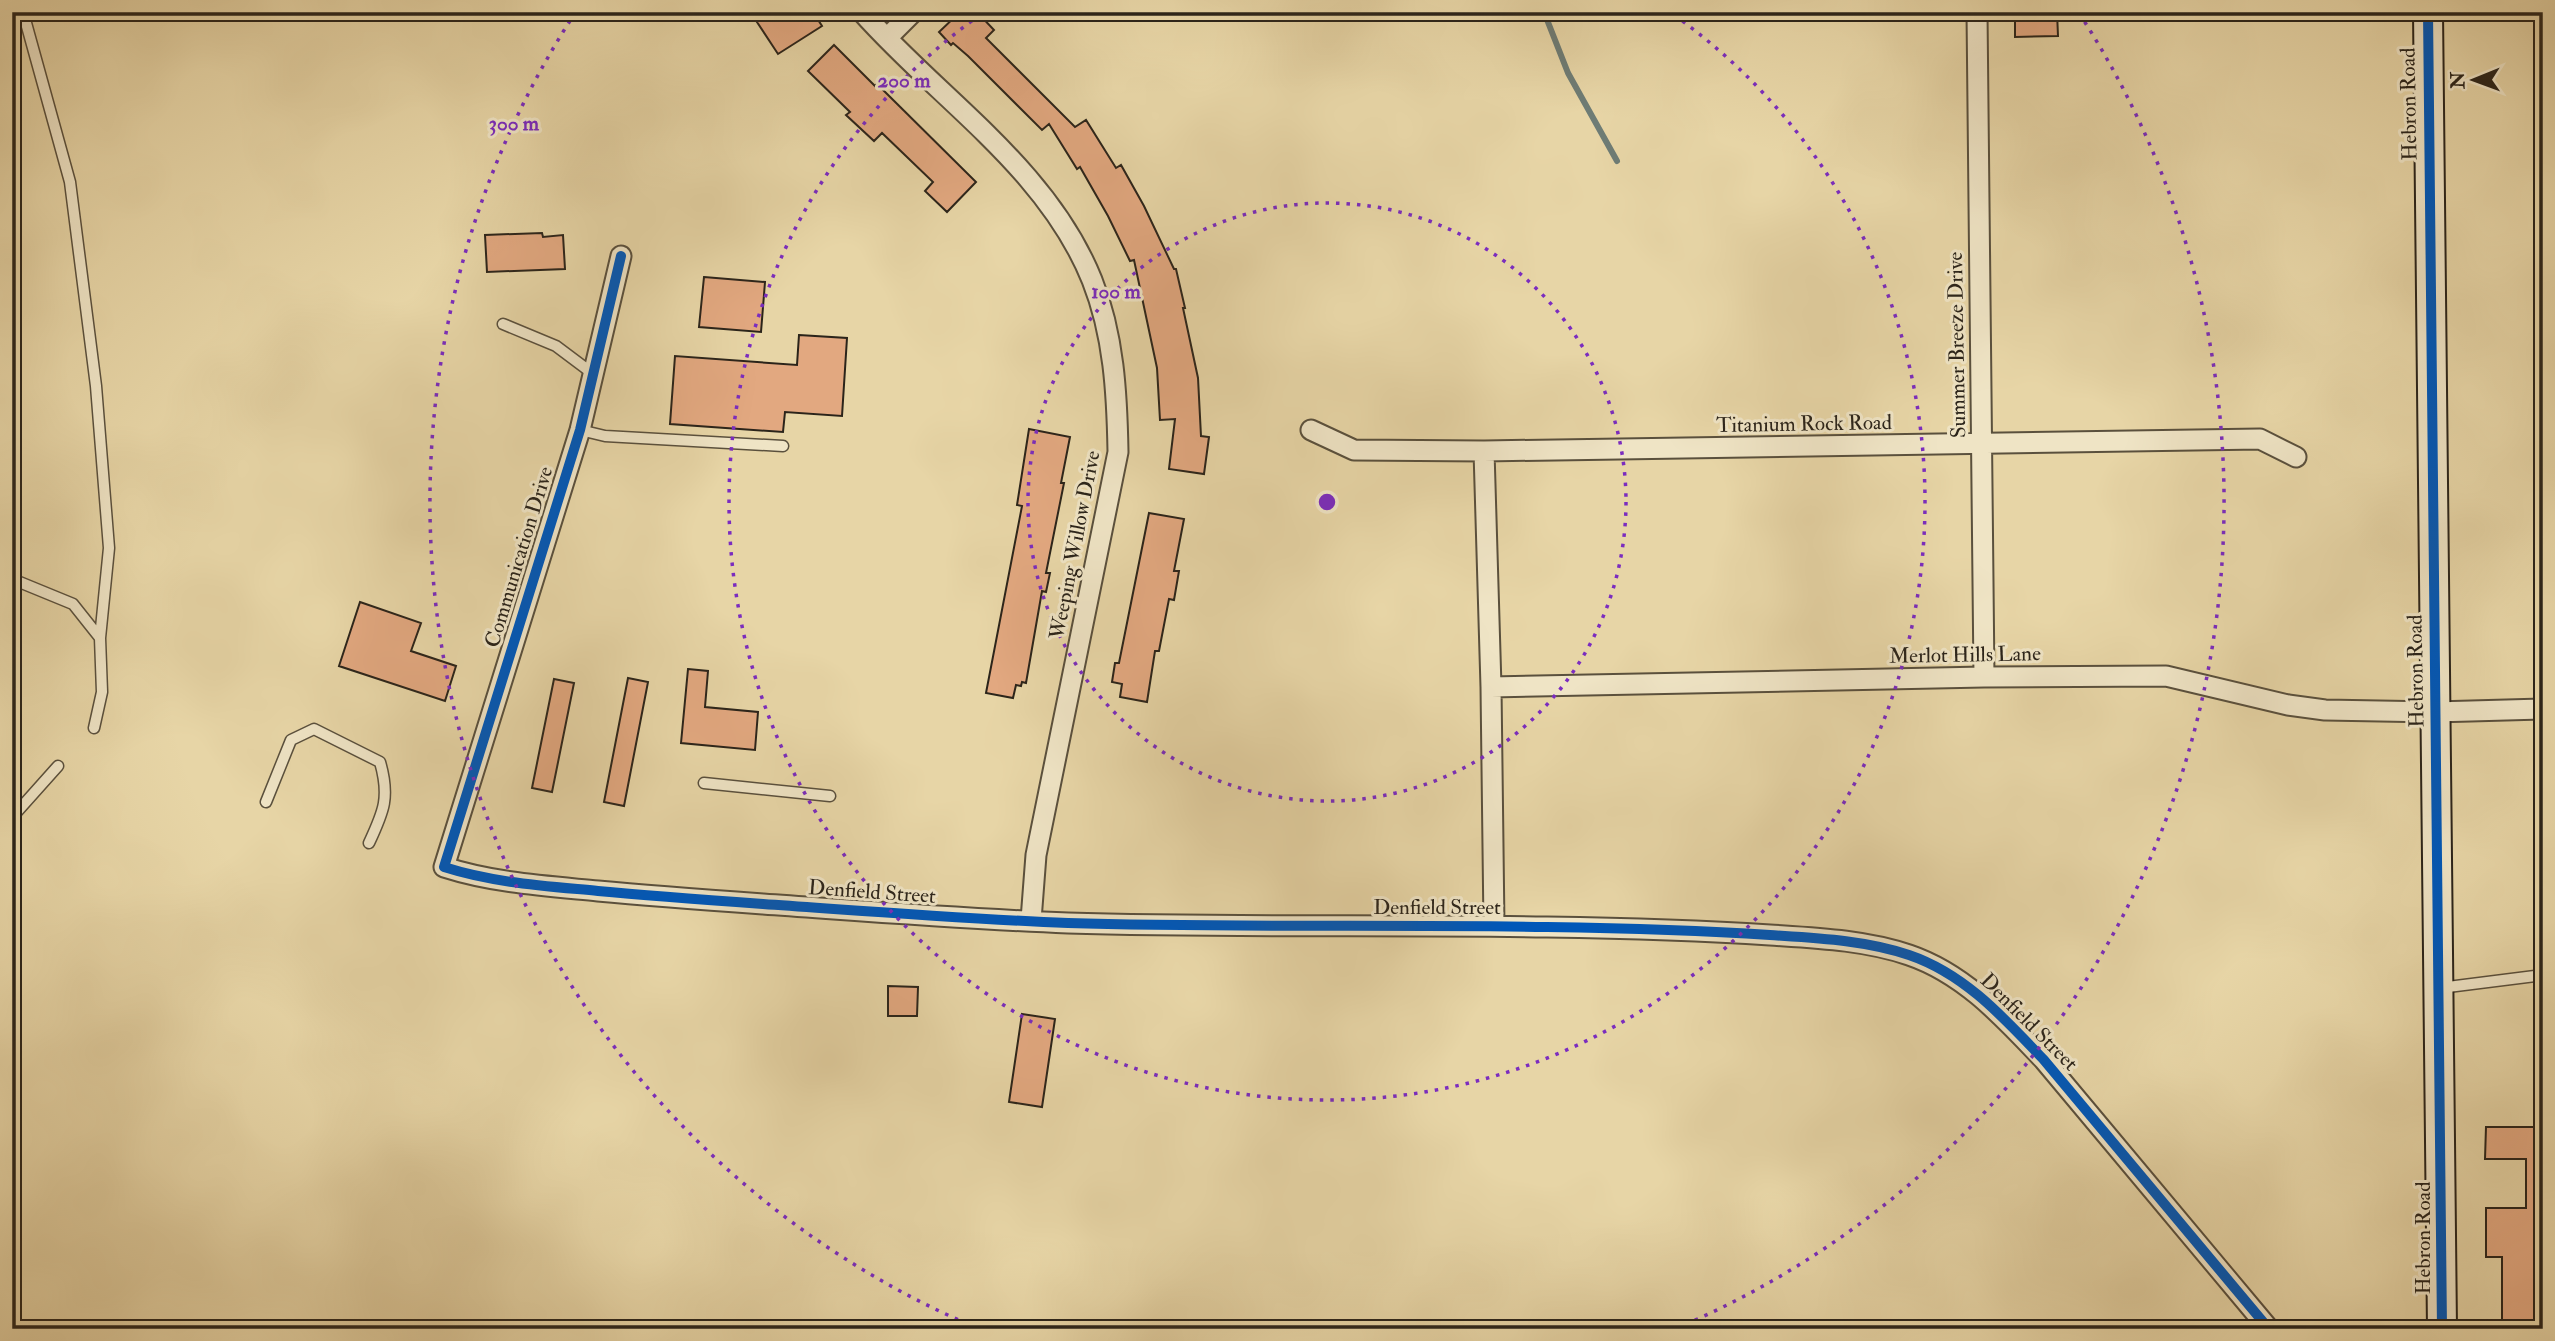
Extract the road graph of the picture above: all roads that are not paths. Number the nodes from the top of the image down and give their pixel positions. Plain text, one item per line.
1 (23, 12) edge
2 (862, 12) edge
3 (913, 12) edge
4 (1977, 12) edge
5 (2428, 12) edge
6 (887, 38) junction
7 (621, 256) dead end
8 (503, 324) dead end
9 (592, 373) junction
10 (580, 430) junction
11 (1311, 430) dead end
12 (1981, 444) junction
13 (783, 446) dead end
14 (1484, 451) junction
15 (2296, 457) dead end
16 (12, 579) edge
17 (100, 638) junction
18 (1984, 677) junction
19 (1491, 687) junction
20 (2543, 709) edge
21 (2435, 712) junction
22 (94, 728) dead end
23 (58, 766) dead end
24 (704, 783) dead end
25 (830, 796) dead end
26 (266, 802) dead end
27 (12, 813) edge
28 (369, 843) dead end
29 (444, 867) joint
30 (1031, 920) junction
31 (1494, 926) junction
32 (2543, 975) edge
33 (2440, 989) junction
34 (2269, 1329) edge
35 (2442, 1329) edge

1 - 17 lane
2 - 6 street, Weeping Willow Drive
3 - 6 street
4 - 12 street, Summer Breeze Drive
5 - 21 street, Hebron Road
6 - 30 street, Weeping Willow Drive
7 - 9 street, Communication Drive
8 - 9 lane
9 - 10 street, Communication Drive
10 - 13 lane
10 - 29 street, Communication Drive
11 - 14 street, Titanium Rock Road
12 - 14 street, Titanium Rock Road
12 - 15 street, Titanium Rock Road
12 - 18 street, Summer Breeze Drive
14 - 19 street
16 - 17 lane
17 - 22 lane
18 - 19 street, Merlot Hills Lane
18 - 21 street, Merlot Hills Lane
19 - 31 street
20 - 21 street, Merlot Hills Lane
21 - 33 street, Hebron Road
23 - 27 lane
24 - 25 lane
26 - 28 lane
29 - 30 street, Denfield Street
30 - 31 street, Denfield Street
31 - 34 street, Denfield Street
32 - 33 lane
33 - 35 street, Hebron Road

